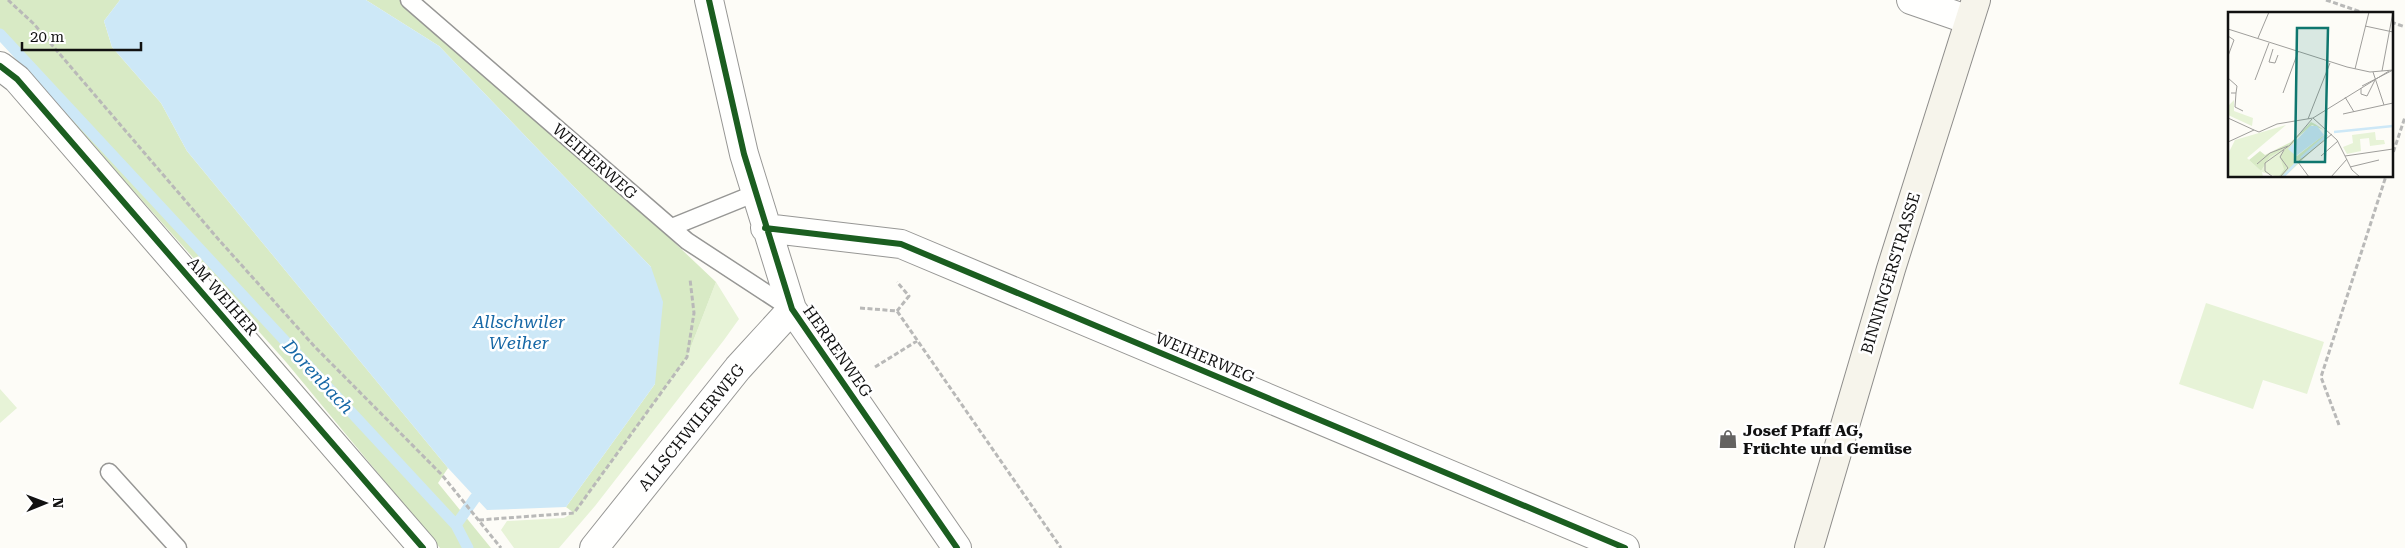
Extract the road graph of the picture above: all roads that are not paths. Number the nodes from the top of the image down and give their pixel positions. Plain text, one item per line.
1 (409, 0) edge
2 (709, 0) edge
3 (1911, 0) edge
4 (1973, 10) edge
5 (0, 66) edge
6 (756, 193) junction
7 (672, 227) junction
8 (766, 228) junction
9 (792, 310) junction
10 (109, 472) dead end
11 (178, 548) edge
12 (423, 548) edge
13 (594, 548) edge
14 (957, 548) edge
15 (1625, 548) edge
16 (1809, 548) edge

1 - 7 lane, WEIHERWEG
2 - 6 street, HERRENWEG
3 - 4 street
4 - 16 street, BINNINGERSTRASSE
5 - 12 street, AM WEIHER
6 - 7 lane
6 - 8 street, HERRENWEG
7 - 9 lane, WEIHERWEG
8 - 9 street, HERRENWEG
8 - 15 street, WEIHERWEG
9 - 13 street, ALLSCHWILERWEG
9 - 14 street, HERRENWEG
10 - 11 lane

